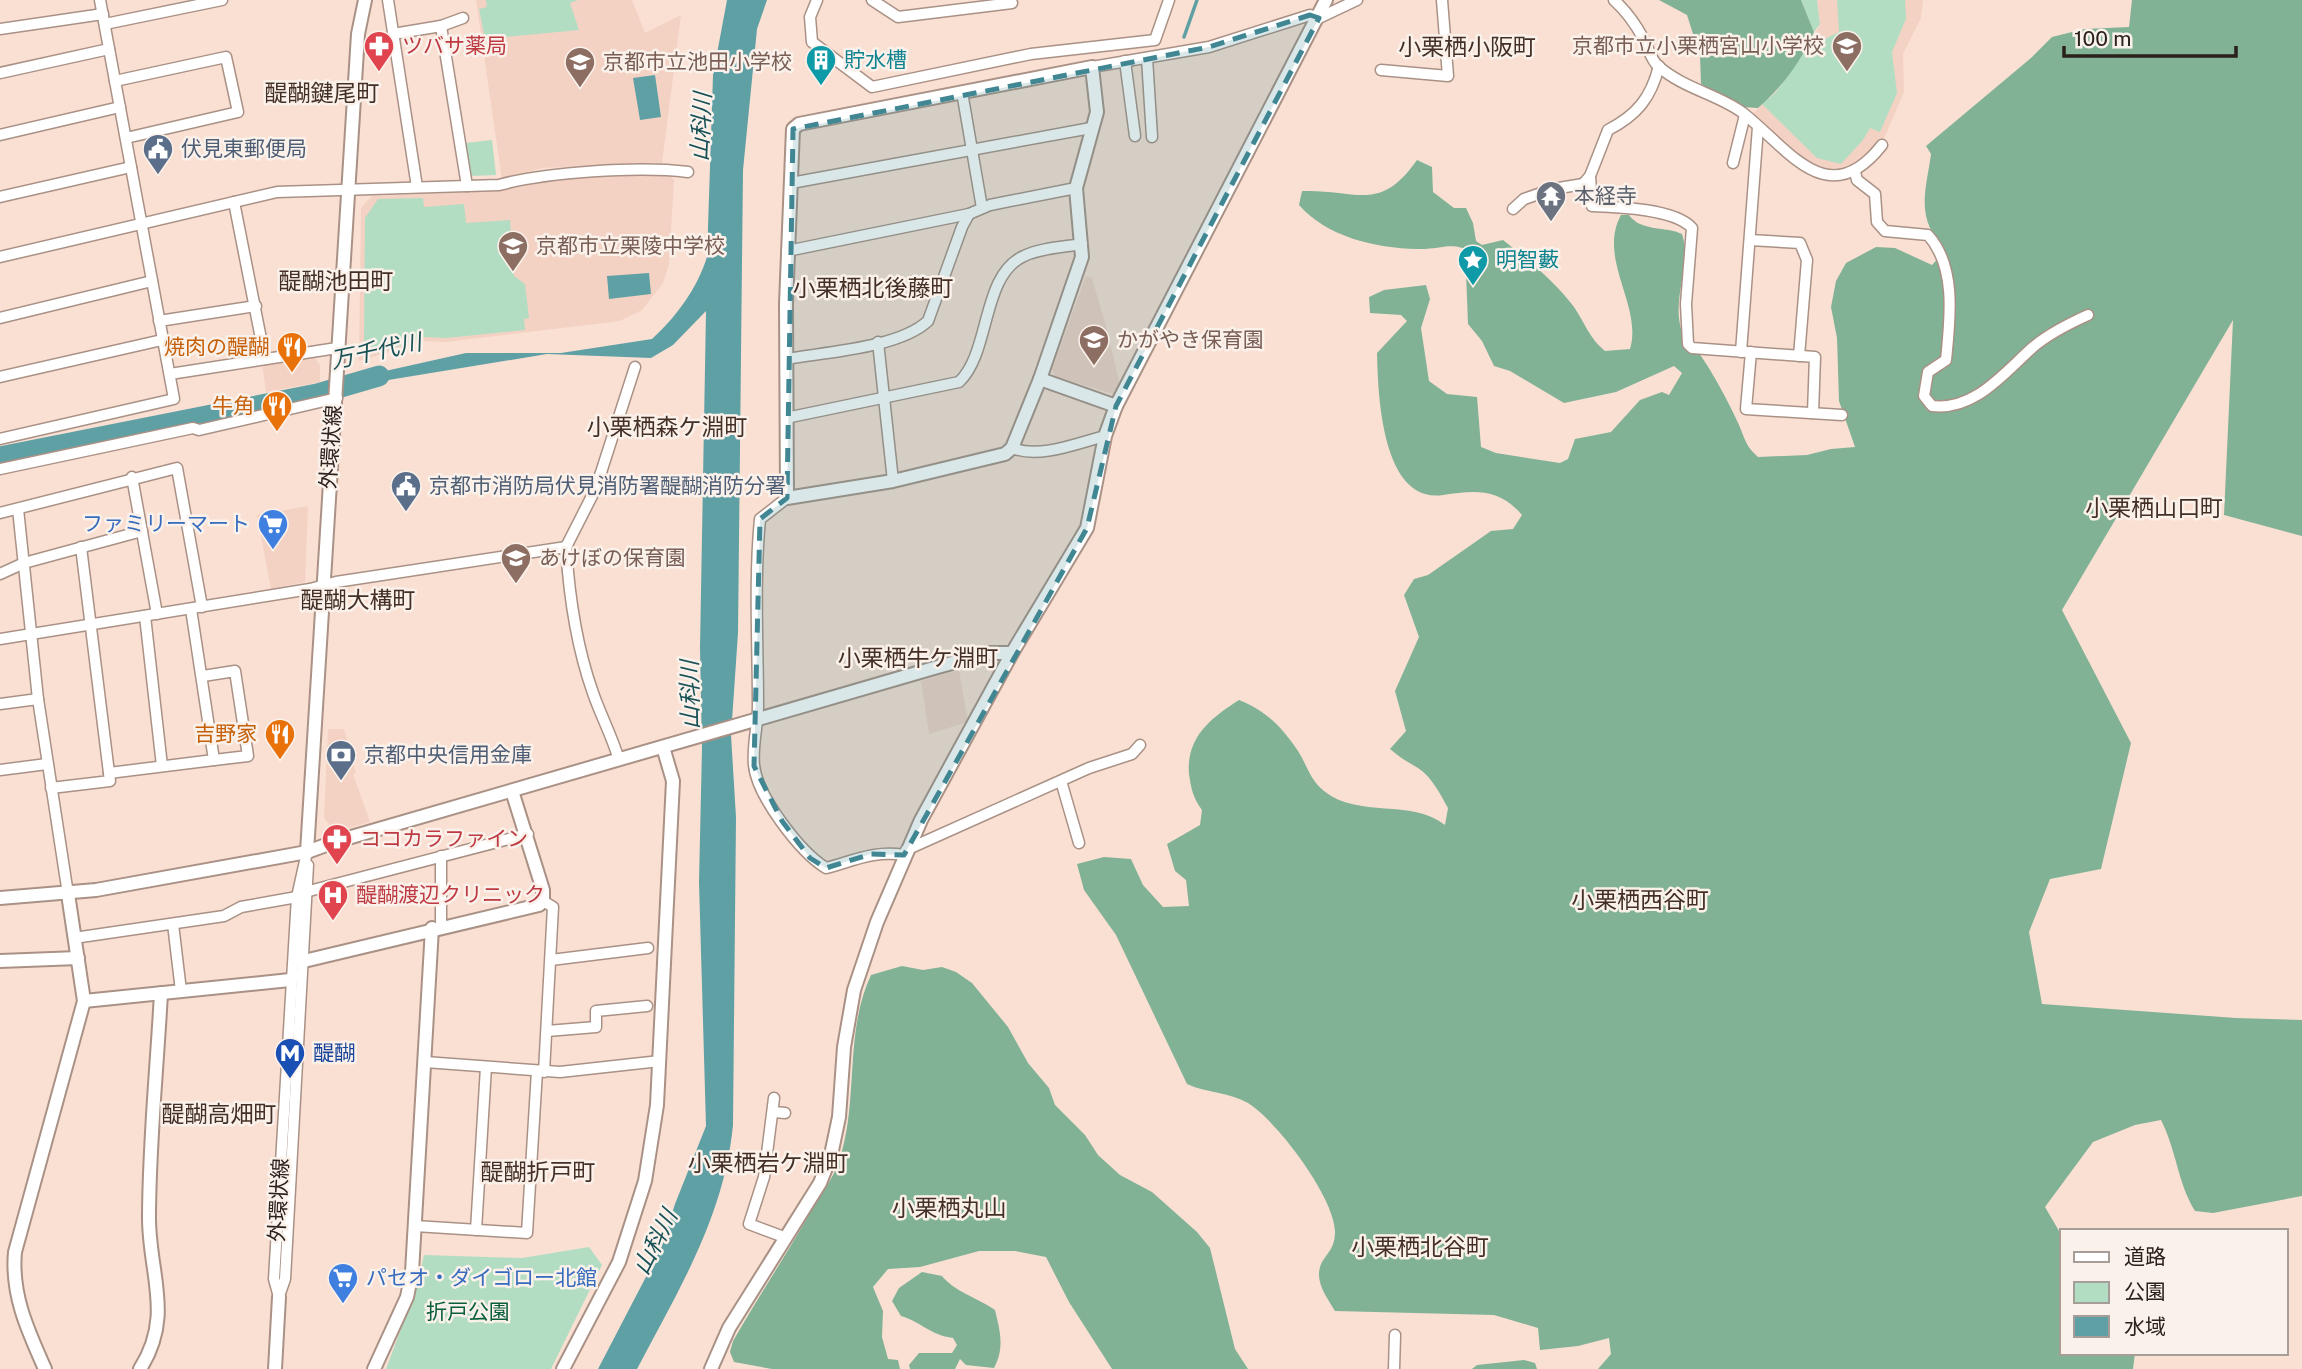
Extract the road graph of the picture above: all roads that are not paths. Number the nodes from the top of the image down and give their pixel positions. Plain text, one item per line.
1 (100, 0) edge
2 (222, 0) edge
3 (365, 0) edge
4 (390, 0) edge
5 (817, 0) edge
6 (872, 0) edge
7 (1169, 0) edge
8 (1326, 0) edge
9 (1357, 0) edge
10 (1442, 0) edge
11 (1614, 0) edge
12 (1012, 3) dead end
13 (463, 18) dead end
14 (104, 19) junction
15 (1319, 19) junction
16 (440, 26) junction
17 (0, 29) edge
18 (393, 34) junction
19 (109, 49) junction
20 (1147, 58) junction
21 (1125, 61) junction
22 (1659, 66) junction
23 (1092, 67) junction
24 (1381, 70) dead end
25 (0, 73) edge
26 (115, 81) junction
27 (962, 92) junction
28 (120, 107) junction
29 (1745, 115) junction
30 (1758, 127) junction
31 (1091, 128) junction
32 (0, 135) edge
33 (1135, 136) dead end
34 (1152, 137) dead end
35 (125, 138) junction
36 (1882, 145) dead end
37 (971, 150) junction
38 (1733, 163) dead end
39 (131, 167) junction
40 (688, 172) dead end
41 (1855, 172) junction
42 (1590, 176) junction
43 (791, 183) junction
44 (467, 186) junction
45 (417, 187) junction
46 (1076, 188) junction
47 (348, 190) junction
48 (0, 197) edge
49 (234, 201) junction
50 (982, 208) junction
51 (1513, 209) dead end
52 (970, 214) junction
53 (141, 223) junction
54 (1750, 240) junction
55 (1082, 244) junction
56 (787, 251) junction
57 (0, 257) edge
58 (152, 281) junction
59 (256, 306) junction
60 (2088, 315) dead end
61 (0, 318) edge
62 (159, 321) junction
63 (162, 340) junction
64 (878, 342) junction
65 (337, 349) junction
66 (1746, 352) junction
67 (1800, 356) junction
68 (265, 359) junction
69 (786, 359) junction
70 (635, 367) dead end
71 (170, 374) junction
72 (0, 377) edge
73 (1040, 379) junction
74 (883, 398) junction
75 (335, 399) junction
76 (1116, 406) junction
77 (1814, 414) junction
78 (1842, 415) dead end
79 (786, 418) junction
80 (1105, 436) junction
81 (0, 439) edge
82 (1012, 449) junction
83 (0, 469) edge
84 (132, 477) junction
85 (893, 481) junction
86 (787, 498) junction
87 (18, 509) junction
88 (0, 513) edge
89 (142, 531) junction
90 (81, 547) junction
91 (566, 547) junction
92 (24, 563) junction
93 (0, 574) edge
94 (322, 585) junction
95 (202, 607) junction
96 (191, 609) junction
97 (157, 614) junction
98 (145, 616) junction
99 (91, 625) junction
100 (32, 634) junction
101 (0, 639) edge
102 (1012, 653) junction
103 (203, 676) junction
104 (38, 699) junction
105 (0, 704) edge
106 (755, 720) junction
107 (1140, 745) dead end
108 (663, 747) junction
109 (214, 760) junction
110 (619, 760) junction
111 (47, 764) junction
112 (162, 766) junction
113 (0, 770) edge
114 (109, 773) junction
115 (1061, 781) junction
116 (51, 788) junction
117 (512, 791) junction
118 (528, 834) junction
119 (1079, 843) dead end
120 (307, 852) junction
121 (905, 852) junction
122 (441, 856) junction
123 (309, 891) junction
124 (68, 894) junction
125 (297, 897) junction
126 (0, 898) edge
127 (543, 901) junction
128 (173, 924) junction
129 (437, 928) junction
130 (74, 938) junction
131 (648, 948) dead end
132 (78, 958) junction
133 (551, 960) junction
134 (0, 961) edge
135 (304, 961) junction
136 (290, 979) junction
137 (181, 991) junction
138 (161, 993) junction
139 (83, 1001) junction
140 (647, 1006) dead end
141 (547, 1031) junction
142 (660, 1061) junction
143 (425, 1062) junction
144 (486, 1067) junction
145 (541, 1072) junction
146 (774, 1098) dead end
147 (774, 1112) junction
148 (785, 1113) dead end
149 (415, 1226) junction
150 (476, 1230) junction
151 (785, 1237) junction
152 (279, 1297) junction
153 (1395, 1335) dead end
154 (45, 1369) edge
155 (140, 1369) edge
156 (275, 1369) edge
157 (374, 1369) edge
158 (563, 1369) edge
159 (710, 1369) edge
160 (1394, 1369) edge

1 - 14 street
2 - 14 street
3 - 47 street, 外環状線
4 - 18 street
5 - 7 street
6 - 12 street
8 - 15 street
9 - 15 street
10 - 24 street
11 - 22 street
13 - 16 street
14 - 17 street
14 - 19 street
15 - 20 street
15 - 76 street
16 - 18 street
16 - 44 street
18 - 45 street
19 - 25 street
19 - 26 street
20 - 21 street
20 - 34 street
21 - 23 street
21 - 33 street
22 - 29 street
22 - 42 street
23 - 27 street
23 - 31 street
26 - 28 street
26 - 35 street
27 - 37 street
27 - 43 street
28 - 32 street
28 - 35 street
29 - 30 street
29 - 38 street
30 - 41 street
30 - 54 street
31 - 37 street
31 - 46 street
35 - 39 street
36 - 41 street
37 - 43 street
37 - 50 street
39 - 48 street
39 - 53 street
40 - 44 street
41 - 60 street
42 - 51 street
42 - 66 street
43 - 56 street
44 - 45 street
45 - 47 street
46 - 50 street
46 - 55 street
47 - 49 street
47 - 65 street, 外環状線
49 - 53 street
49 - 59 street
50 - 52 street
52 - 56 street
52 - 64 street
53 - 57 street
53 - 58 street
54 - 66 street
54 - 67 street
55 - 73 street
55 - 74 street
56 - 69 street
58 - 61 street
58 - 62 street
59 - 62 street
59 - 68 street
62 - 63 street
63 - 71 street
63 - 72 street
64 - 69 street
64 - 74 street
65 - 68 street
65 - 75 street, 外環状線
66 - 67 street
66 - 77 street
67 - 77 street
68 - 71 street
69 - 79 street
70 - 91 street
71 - 81 street
73 - 76 street
73 - 82 street
74 - 79 street
74 - 85 street
75 - 83 street
75 - 94 street, 外環状線
76 - 80 street
77 - 78 street
79 - 86 street
80 - 82 street
80 - 102 street
82 - 85 street
84 - 87 street
84 - 89 street
84 - 95 street
85 - 86 street
86 - 106 street
87 - 88 street
87 - 92 street
89 - 90 street
89 - 97 street
90 - 92 street
90 - 99 street
91 - 94 street
91 - 110 street
92 - 93 street
92 - 100 street
94 - 95 street
94 - 120 street, 外環状線
95 - 96 street
96 - 97 street
96 - 103 street
97 - 98 street
98 - 99 street
98 - 112 street
99 - 100 street
99 - 114 street
100 - 101 street
100 - 104 street
102 - 106 street
102 - 121 street
103 - 109 street
103 - 109 street
104 - 105 street
104 - 111 street
106 - 108 street
106 - 121 street
107 - 115 street
108 - 110 street
108 - 142 street
109 - 112 street
110 - 117 street
111 - 113 street
111 - 116 street
112 - 114 street
114 - 116 street
115 - 119 street
115 - 121 street
116 - 124 street
117 - 118 street
117 - 120 street
118 - 122 street
118 - 127 street
120 - 123 street, 外環状線
120 - 124 street
120 - 125 street, 外環状線
121 - 151 street
122 - 123 street
122 - 129 street
123 - 135 street, 外環状線
124 - 126 street
124 - 130 street
125 - 128 street
125 - 136 street, 外環状線
127 - 129 street
127 - 133 street
128 - 130 street
128 - 137 street
129 - 135 street
129 - 143 street
130 - 132 street
131 - 133 street
132 - 134 street
132 - 139 street
133 - 141 street
135 - 152 street, 外環状線
136 - 137 street
136 - 152 street, 外環状線
137 - 138 street
138 - 139 street
138 - 155 street
139 - 154 street
140 - 141 street
141 - 145 street
142 - 145 street
142 - 158 street
143 - 144 street
143 - 149 street
144 - 145 street
144 - 150 street
145 - 150 street
146 - 147 street
147 - 148 street
147 - 151 street
149 - 150 street
149 - 157 street
151 - 159 street
152 - 156 street, 外環状線
153 - 160 street

